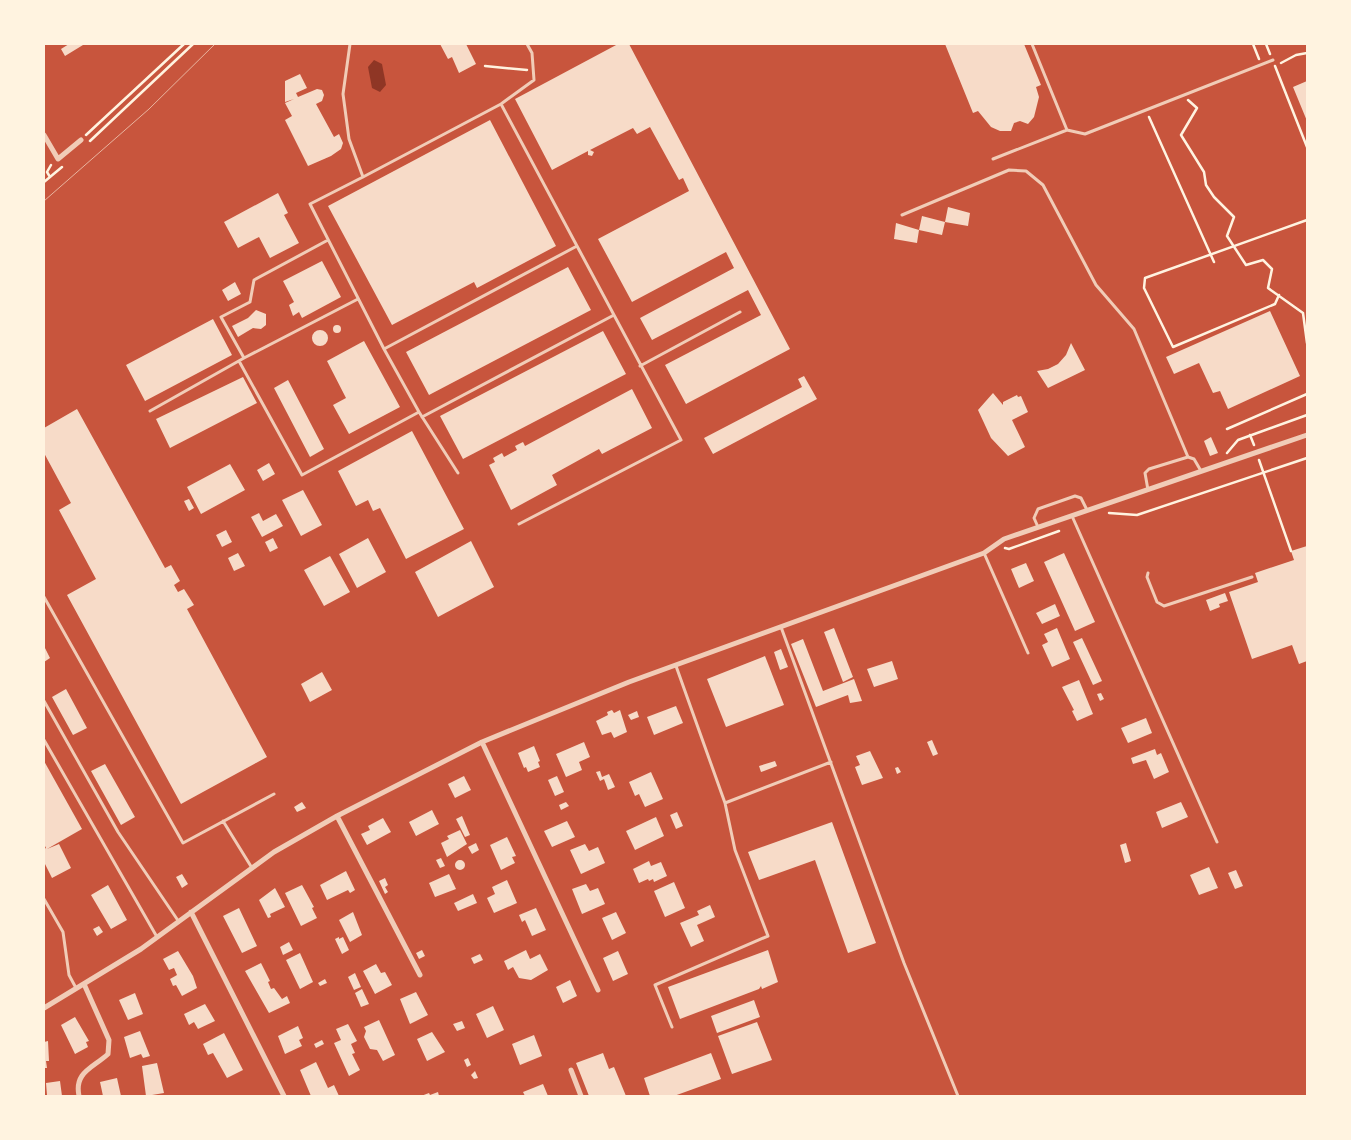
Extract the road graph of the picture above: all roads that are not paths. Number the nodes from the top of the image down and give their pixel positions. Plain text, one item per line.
1 (350, 44) edge
2 (527, 44) edge
3 (1032, 44) edge
4 (1273, 60) road end
5 (502, 104) junction
6 (1067, 130) junction
7 (44, 135) edge
8 (81, 140) road end
9 (993, 159) dead end
10 (363, 177) junction
11 (902, 215) dead end
12 (328, 240) junction
13 (577, 246) junction
14 (358, 299) junction
15 (740, 312) dead end
16 (614, 315) junction
17 (384, 349) junction
18 (244, 358) junction
19 (239, 361) junction
20 (640, 366) junction
21 (150, 411) dead end
22 (419, 412) junction
23 (422, 417) junction
24 (1307, 435) edge
25 (1188, 457) junction
26 (1201, 471) junction
27 (458, 473) dead end
28 (1148, 490) junction
29 (1087, 510) junction
30 (1072, 515) junction
31 (519, 524) dead end
32 (1038, 528) junction
33 (984, 553) junction
34 (1148, 573) dead end
35 (1252, 577) dead end
36 (44, 597) edge
37 (781, 626) junction
38 (1028, 653) dead end
39 (676, 665) junction
40 (44, 700) edge
41 (44, 740) edge
42 (482, 742) junction
43 (831, 762) junction
44 (274, 794) dead end
45 (726, 803) junction
46 (338, 816) junction
47 (224, 821) junction
48 (1216, 842) dead end
49 (252, 868) junction
50 (44, 898) edge
51 (191, 912) junction
52 (179, 922) junction
53 (157, 937) junction
54 (420, 975) dead end
55 (84, 984) junction
56 (76, 989) junction
57 (598, 990) dead end
58 (44, 1008) edge
59 (672, 1027) dead end
60 (571, 1070) dead end
61 (79, 1096) edge
62 (284, 1096) edge
63 (581, 1096) edge
64 (958, 1096) edge

1 - 10 lane
2 - 5 lane
3 - 6 lane
4 - 6 lane
5 - 10 lane
5 - 13 lane
6 - 9 lane
7 - 8 street
10 - 12 lane
11 - 25 lane
12 - 14 lane
12 - 18 lane
13 - 16 lane
13 - 17 lane
14 - 17 lane
14 - 18 lane
15 - 20 lane
16 - 20 lane
16 - 23 lane
17 - 22 lane
18 - 19 lane
19 - 21 lane
19 - 22 lane
20 - 31 lane
22 - 23 lane
23 - 27 lane
24 - 26 street
25 - 26 lane
25 - 28 lane
26 - 28 street
28 - 29 street
29 - 30 street
29 - 32 lane
30 - 32 street
30 - 48 lane
32 - 33 street
33 - 37 street
33 - 38 lane
34 - 35 lane
36 - 47 lane
37 - 39 street
37 - 43 lane
39 - 42 street
39 - 45 lane
40 - 52 lane
41 - 53 lane
42 - 46 street
42 - 57 street
43 - 45 lane
43 - 64 lane
44 - 47 lane
45 - 59 lane
46 - 49 street
46 - 54 street
47 - 49 lane
49 - 51 street
50 - 56 lane
51 - 52 street
51 - 62 street
52 - 53 street
53 - 55 street
55 - 56 street
55 - 61 street
56 - 58 street
60 - 63 street

